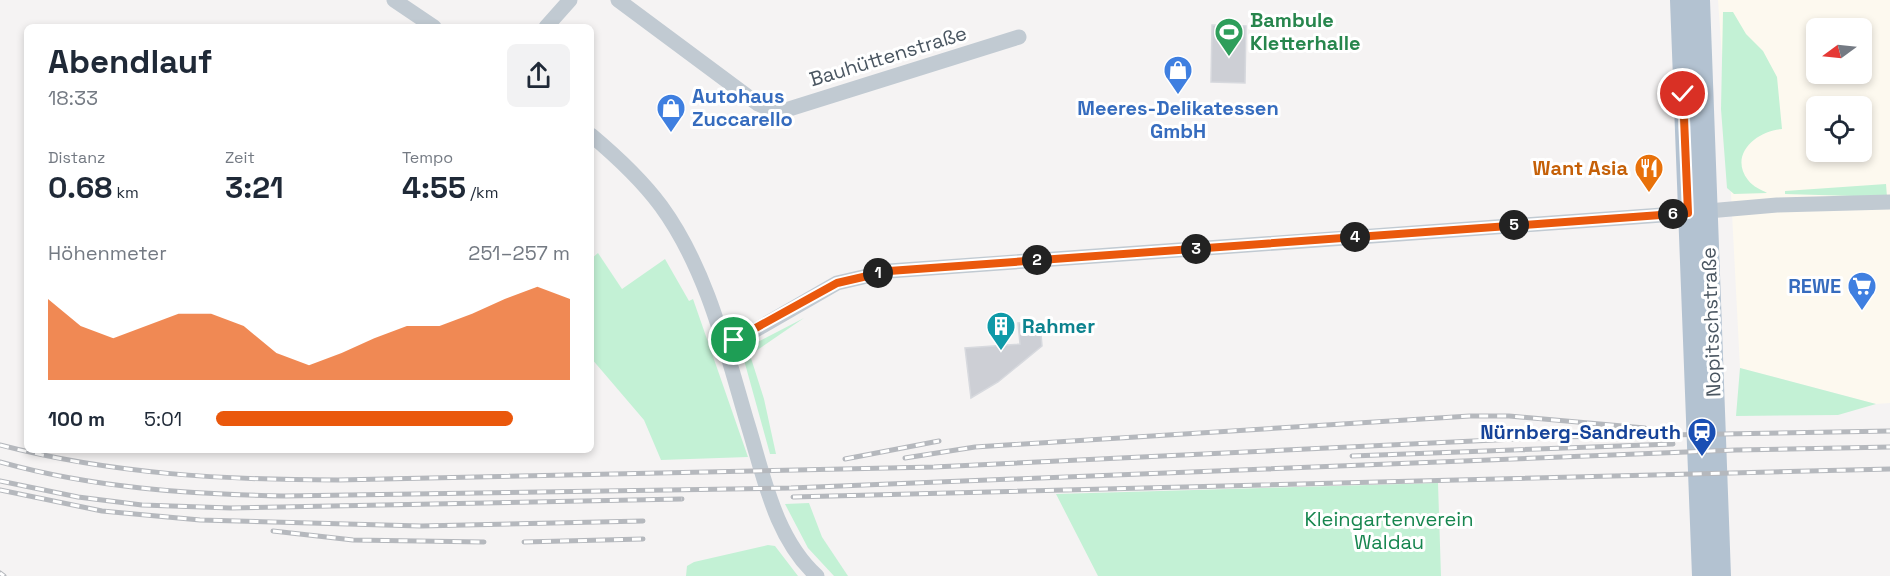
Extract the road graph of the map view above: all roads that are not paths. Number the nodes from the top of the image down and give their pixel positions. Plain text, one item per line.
1 (570, 0) edge
2 (618, 0) edge
3 (1680, 0) edge
4 (1700, 0) edge
5 (401, 2) edge
6 (430, 24) edge
7 (549, 24) edge
8 (1019, 37) dead end
9 (1684, 108) junction
10 (1704, 112) junction
11 (594, 138) edge
12 (1890, 202) edge
13 (1698, 212) junction
14 (724, 343) junction
15 (817, 576) edge
16 (1702, 576) edge
17 (1721, 576) edge

1 - 7 street
2 - 8 street, Bauhüttenstraße
3 - 9 main road, Nopitschstraße
4 - 10 main road, Nopitschstraße
5 - 6 street
9 - 10 main road
9 - 13 main road, Nopitschstraße
10 - 13 main road, Nopitschstraße
11 - 14 street
12 - 13 street
13 - 14 street
13 - 16 main road, Nopitschstraße
13 - 17 main road, Nopitschstraße
14 - 15 street

